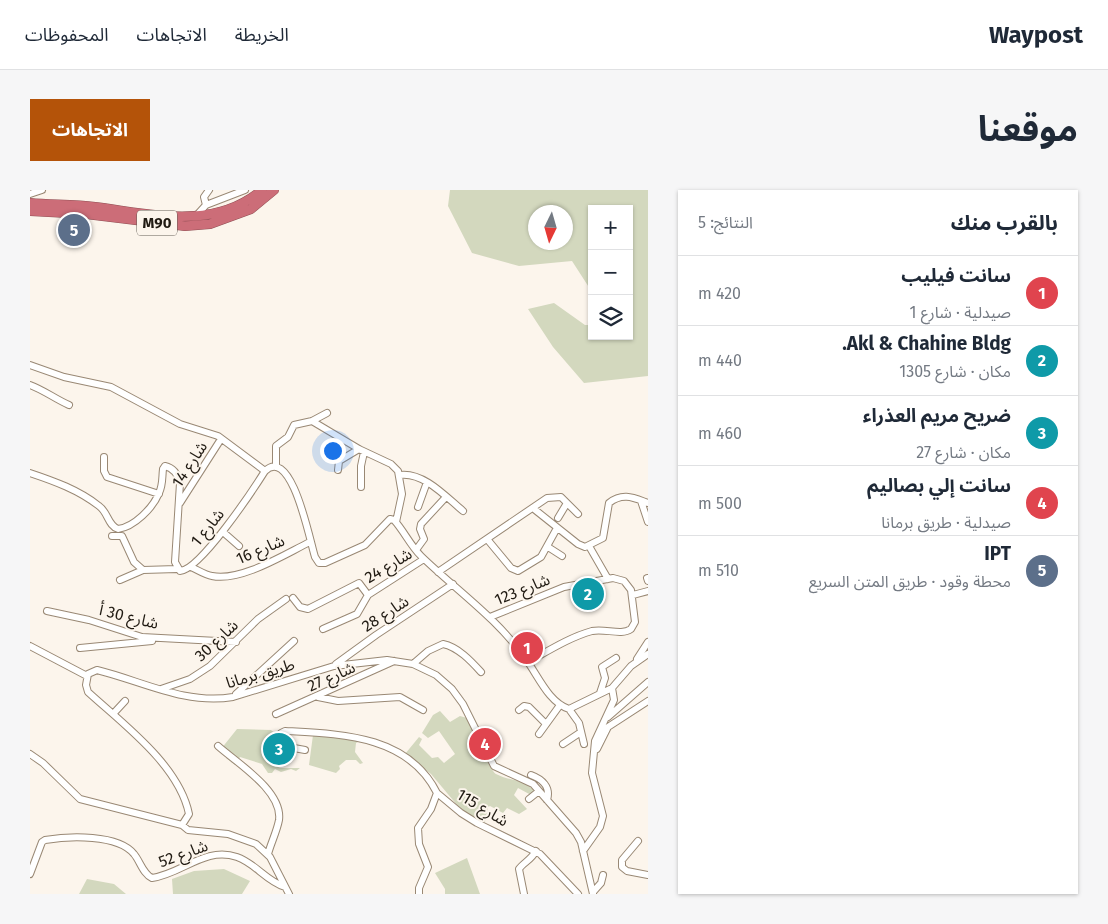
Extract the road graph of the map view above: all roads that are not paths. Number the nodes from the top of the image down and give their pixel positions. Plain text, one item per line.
1 (42, 190) edge
2 (209, 190) edge
3 (245, 190) edge
4 (262, 190) edge
5 (274, 190) edge
6 (30, 194) edge
7 (30, 203) edge
8 (206, 205) junction
9 (30, 211) edge
10 (195, 217) junction
11 (30, 365) edge
12 (30, 386) edge
13 (69, 405) dead end
14 (327, 413) dead end
15 (312, 421) junction
16 (221, 439) junction
17 (362, 451) junction
18 (104, 457) dead end
19 (276, 465) junction
20 (338, 470) dead end
21 (265, 471) junction
22 (30, 473) edge
23 (400, 475) junction
24 (427, 482) junction
25 (361, 487) dead end
26 (159, 494) junction
27 (446, 497) junction
28 (645, 502) edge
29 (567, 503) junction
30 (179, 504) junction
31 (418, 507) dead end
32 (534, 508) junction
33 (463, 511) dead end
34 (578, 514) dead end
35 (558, 518) dead end
36 (396, 522) junction
37 (648, 522) edge
38 (557, 528) junction
39 (223, 532) junction
40 (112, 536) dead end
41 (487, 539) junction
42 (310, 542) junction
43 (239, 546) dead end
44 (589, 546) junction
45 (548, 547) junction
46 (416, 550) junction
47 (562, 556) dead end
48 (424, 559) junction
49 (191, 567) junction
50 (143, 570) junction
51 (177, 570) junction
52 (438, 572) junction
53 (608, 578) junction
54 (120, 580) dead end
55 (453, 584) junction
56 (648, 591) edge
57 (368, 595) junction
58 (633, 595) junction
59 (293, 598) dead end
60 (286, 599) dead end
61 (47, 611) dead end
62 (490, 617) junction
63 (323, 629) dead end
64 (166, 639) junction
65 (294, 640) dead end
66 (236, 642) junction
67 (648, 642) edge
68 (30, 646) edge
69 (80, 648) dead end
70 (648, 654) edge
71 (616, 658) dead end
72 (396, 660) junction
73 (528, 662) junction
74 (413, 664) junction
75 (334, 666) junction
76 (631, 666) junction
77 (481, 672) dead end
78 (86, 676) junction
79 (648, 682) edge
80 (612, 688) junction
81 (159, 690) junction
82 (600, 693) junction
83 (318, 696) junction
84 (232, 697) junction
85 (125, 701) dead end
86 (648, 701) edge
87 (560, 705) junction
88 (569, 709) junction
89 (422, 710) dead end
90 (519, 710) dead end
91 (113, 714) junction
92 (276, 714) dead end
93 (605, 720) junction
94 (546, 724) junction
95 (581, 732) junction
96 (539, 734) dead end
97 (563, 744) dead end
98 (584, 744) dead end
99 (218, 746) dead end
100 (305, 750) dead end
101 (30, 754) edge
102 (594, 755) junction
103 (531, 775) dead end
104 (539, 790) junction
105 (437, 793) junction
106 (530, 799) dead end
107 (547, 800) junction
108 (182, 825) junction
109 (638, 841) dead end
110 (583, 851) junction
111 (536, 852) junction
112 (268, 854) junction
113 (30, 874) edge
114 (603, 874) dead end
115 (648, 875) edge
116 (285, 887) junction
117 (593, 893) edge
118 (289, 894) edge
119 (419, 894) edge
120 (524, 894) edge
121 (578, 894) edge

1 - 6 street
2 - 8 street
3 - 8 street
4 - 10 highway, M90
5 - 9 highway, M90
7 - 10 highway, M90
8 - 10 street
11 - 16 street
12 - 13 street
14 - 15 street
15 - 17 street
15 - 19 street
16 - 21 street
16 - 30 street, شارع 14
17 - 20 street
17 - 23 street
17 - 25 street
18 - 26 street
19 - 21 street, شارع 1
19 - 42 street
21 - 39 street, شارع 1
22 - 26 street, شارع 1
23 - 24 street
23 - 36 street
24 - 27 street
24 - 31 street
26 - 30 street, شارع 1
27 - 33 street
27 - 46 street
28 - 37 street
28 - 44 street
29 - 32 street
29 - 34 street
29 - 35 street
30 - 51 street, شارع 1
32 - 38 street
32 - 41 street
36 - 42 street
36 - 46 street
38 - 44 street
38 - 45 street
39 - 43 street
39 - 49 street, شارع 1
40 - 50 street
41 - 45 street
41 - 52 street
42 - 49 street, شارع 16
44 - 53 street
45 - 47 street
46 - 48 street
48 - 52 street
48 - 57 street, شارع 24
49 - 51 street, شارع 1
50 - 51 street
50 - 54 street
52 - 55 street
53 - 58 street
53 - 62 street, شارع 123
55 - 62 street
55 - 75 street, شارع 28
56 - 58 street
57 - 59 street, شارع 24
57 - 63 street
58 - 73 street
60 - 66 street, شارع 30
61 - 64 street, شارع 30 أ
62 - 73 street
64 - 66 street, شارع 30 أ
64 - 69 street
65 - 84 street
66 - 81 street, شارع 30
67 - 76 street
68 - 78 street
70 - 76 street
71 - 82 street
72 - 74 street, طريق برمانا
72 - 75 street, طريق برمانا
72 - 83 street, شارع 27
73 - 87 street
74 - 77 street
74 - 104 street, طريق برمانا
75 - 84 street, طريق برمانا
76 - 80 street
78 - 81 street, طريق برمانا
78 - 91 street
79 - 93 street
80 - 82 street
80 - 93 street
81 - 84 street, طريق برمانا
82 - 88 street
83 - 89 street
83 - 92 street, شارع 27
85 - 91 street
86 - 102 street
87 - 88 street
87 - 94 street
88 - 95 street
90 - 94 street
91 - 108 street
93 - 102 street
94 - 96 street
95 - 97 street
95 - 98 street
99 - 112 street
100 - 105 street
101 - 108 street
102 - 110 street
103 - 107 street
104 - 106 street
104 - 107 street, طريق برمانا
105 - 111 street, شارع 115
105 - 119 street, شارع 115
107 - 110 street, طريق برمانا
108 - 112 street
109 - 115 street
110 - 117 street, طريق برمانا
111 - 120 street
111 - 121 street, شارع 115
112 - 116 street
113 - 116 street, شارع 52
114 - 117 street
116 - 118 street

